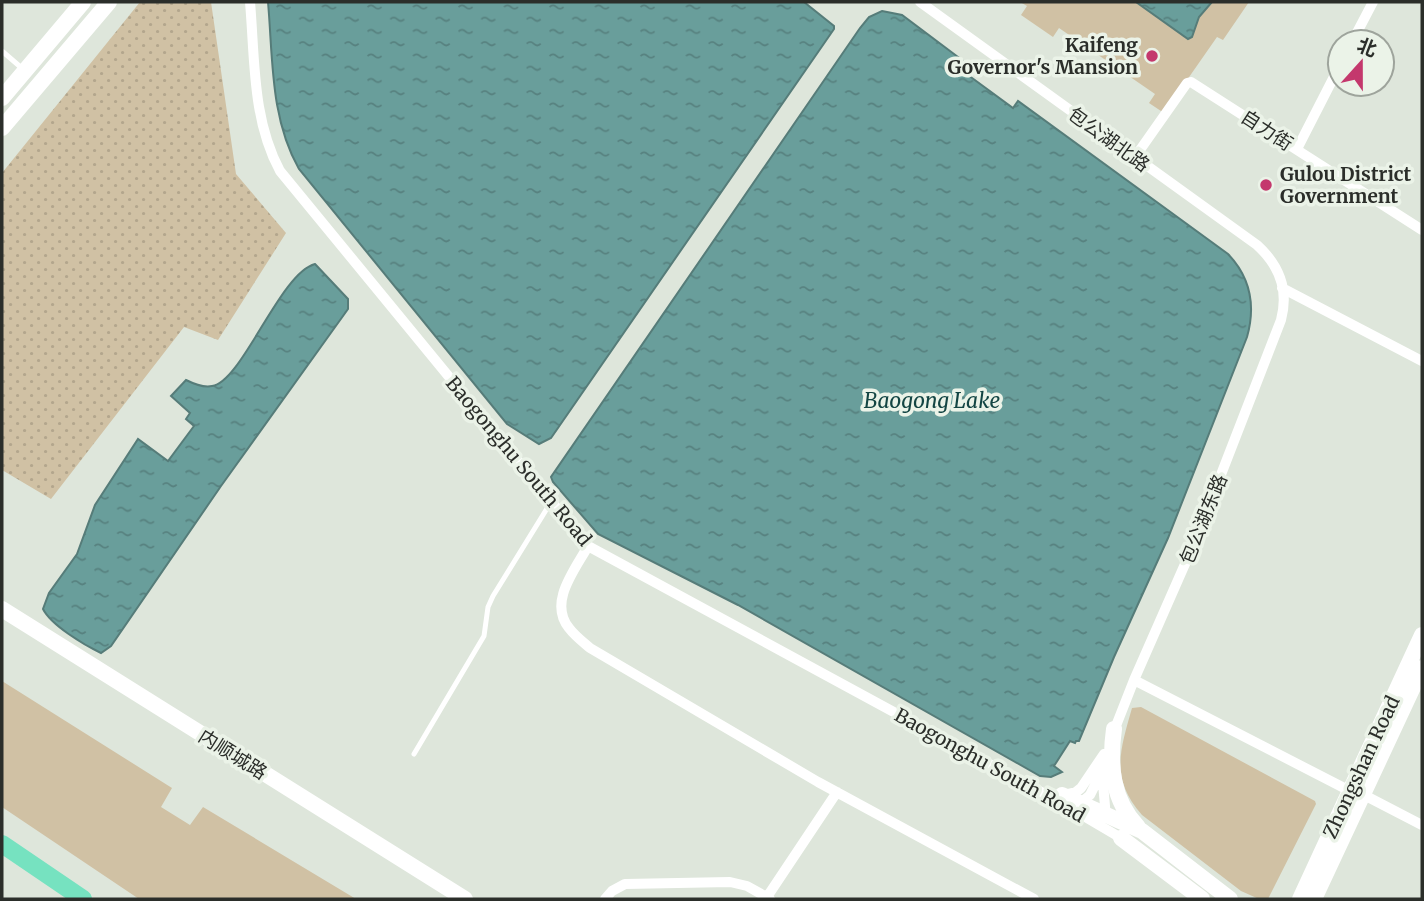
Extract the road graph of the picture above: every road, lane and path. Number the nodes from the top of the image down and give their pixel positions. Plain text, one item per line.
1 (83, 2) edge
2 (109, 2) edge
3 (250, 2) edge
4 (920, 2) edge
5 (1373, 2) edge
6 (1359, 28) edge
7 (2, 51) edge
8 (25, 71) junction
9 (1326, 92) edge
10 (2, 98) edge
11 (2, 128) edge
12 (1297, 149) junction
13 (1135, 157) junction
14 (1422, 230) edge
15 (1282, 288) junction
16 (1422, 361) edge
17 (551, 502) junction
18 (588, 545) junction
19 (2, 609) edge
20 (1422, 635) edge
21 (1422, 667) edge
22 (1133, 680) junction
23 (1114, 729) joint
24 (414, 754) dead end
25 (1108, 755) junction
26 (836, 792) junction
27 (1357, 793) junction
28 (1070, 801) junction
29 (1105, 813) junction
30 (1422, 825) edge
31 (1142, 831) junction
32 (1121, 838) junction
33 (2, 845) edge
34 (2, 858) edge
35 (769, 898) edge
36 (62, 899) edge
37 (83, 899) edge
38 (465, 899) edge
39 (606, 899) edge
40 (1034, 899) edge
41 (1202, 899) edge
42 (1230, 899) edge
43 (1300, 899) edge
44 (1314, 899) edge

1 - 8 street
2 - 11 street
3 - 17 street, Baogonghu South Road
4 - 13 street, 包公湖北路
5 - 6 street
7 - 8 lane
8 - 10 street
9 - 12 street
12 - 13 street, 自力街
12 - 14 street, 自力街
13 - 15 street, 包公湖北路
15 - 16 street
15 - 22 street, 包公湖东路
17 - 18 street, Baogonghu South Road
17 - 24 lane
18 - 26 street
18 - 28 street, Baogonghu South Road
19 - 38 street, 内顺城路
20 - 27 street, Zhongshan Road
21 - 27 street, Zhongshan Road
22 - 23 street, 包公湖东路
22 - 27 street
23 - 25 street
25 - 28 street
25 - 28 street
25 - 29 street
25 - 31 street
26 - 35 street
26 - 40 street
27 - 30 street
27 - 43 street, Zhongshan Road
27 - 44 street, Zhongshan Road
28 - 29 street
28 - 32 street, Baogonghu South Road
29 - 31 street
29 - 32 street
31 - 42 street
32 - 41 street
33 - 37 main road
34 - 36 main road
35 - 39 street

